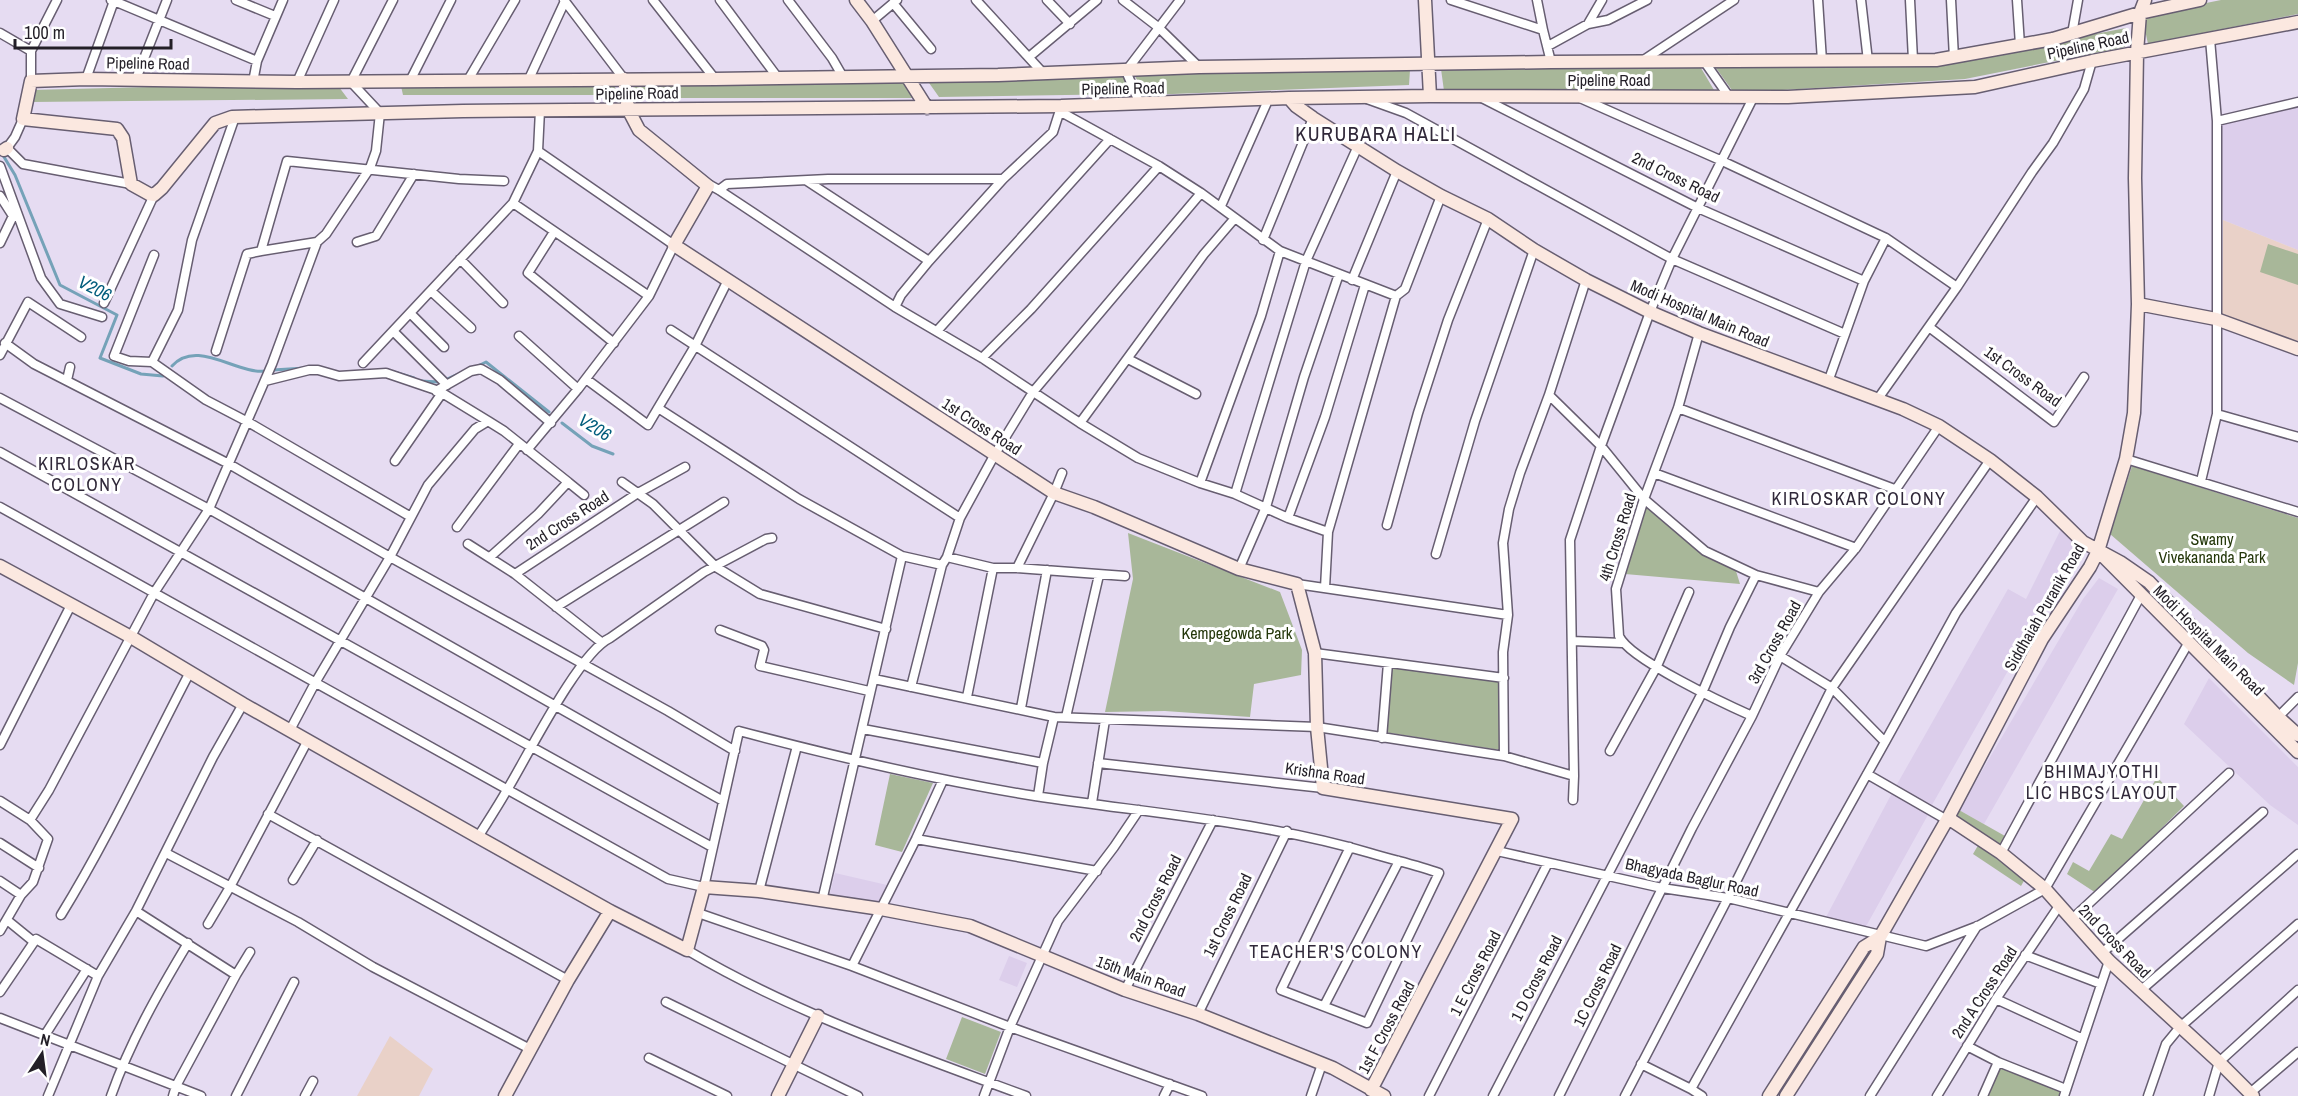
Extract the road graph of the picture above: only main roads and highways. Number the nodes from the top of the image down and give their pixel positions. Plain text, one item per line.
1 (856, 0) edge
2 (1425, 0) edge
3 (2145, 0) edge
4 (2200, 0) edge
5 (2140, 13) junction
6 (2298, 21) edge
7 (2137, 51) junction
8 (1429, 64) junction
9 (907, 76) junction
10 (624, 79) junction
11 (1430, 96) junction
12 (1289, 98) junction
13 (927, 108) junction
14 (628, 110) junction
15 (2138, 304) junction
16 (2298, 349) edge
17 (2098, 551) junction
18 (0, 566) edge
19 (2298, 735) edge
20 (2298, 752) edge
21 (1323, 788) joint
22 (1947, 819) junction
23 (1497, 851) joint
24 (610, 911) junction
25 (1880, 937) junction
26 (818, 1016) road end
27 (1369, 1093) edge
28 (2251, 1095) edge
29 (505, 1096) edge
30 (778, 1096) edge
31 (1384, 1096) edge
32 (1769, 1096) edge
33 (1786, 1096) edge

1 - 9 main road
2 - 8 main road
3 - 5 main road, Siddhaiah Puranik Road
4 - 5 main road, Pipeline Road
5 - 7 main road, Siddhaiah Puranik Road
5 - 8 main road, Pipeline Road
6 - 7 main road, Pipeline Road
7 - 11 main road, Pipeline Road
7 - 15 main road, Siddhaiah Puranik Road
8 - 9 main road, Pipeline Road
8 - 11 main road
9 - 10 main road, Pipeline Road
9 - 13 main road
10 - 14 main road
10 - 14 main road, Pipeline Road
11 - 12 main road, Pipeline Road
12 - 13 main road, Pipeline Road
12 - 17 main road, Modi Hospital Main Road
13 - 14 main road, Pipeline Road
14 - 21 main road, 1st Cross Road
15 - 16 main road
15 - 17 main road, Siddhaiah Puranik Road
17 - 19 main road, Modi Hospital Main Road
17 - 20 main road, Modi Hospital Main Road
17 - 22 main road, Siddhaiah Puranik Road
18 - 24 main road
21 - 23 main road, Krishna Road
22 - 25 main road, Siddhaiah Puranik Road
22 - 28 main road, 2nd Cross Road
23 - 27 main road, 1st F Cross Road
24 - 27 main road, 15th Main Road
24 - 29 main road
25 - 32 main road, Siddhaiah Puranik Road
25 - 33 main road, Siddhaiah Puranik Road
26 - 30 main road
27 - 31 main road, 15th Main Road

